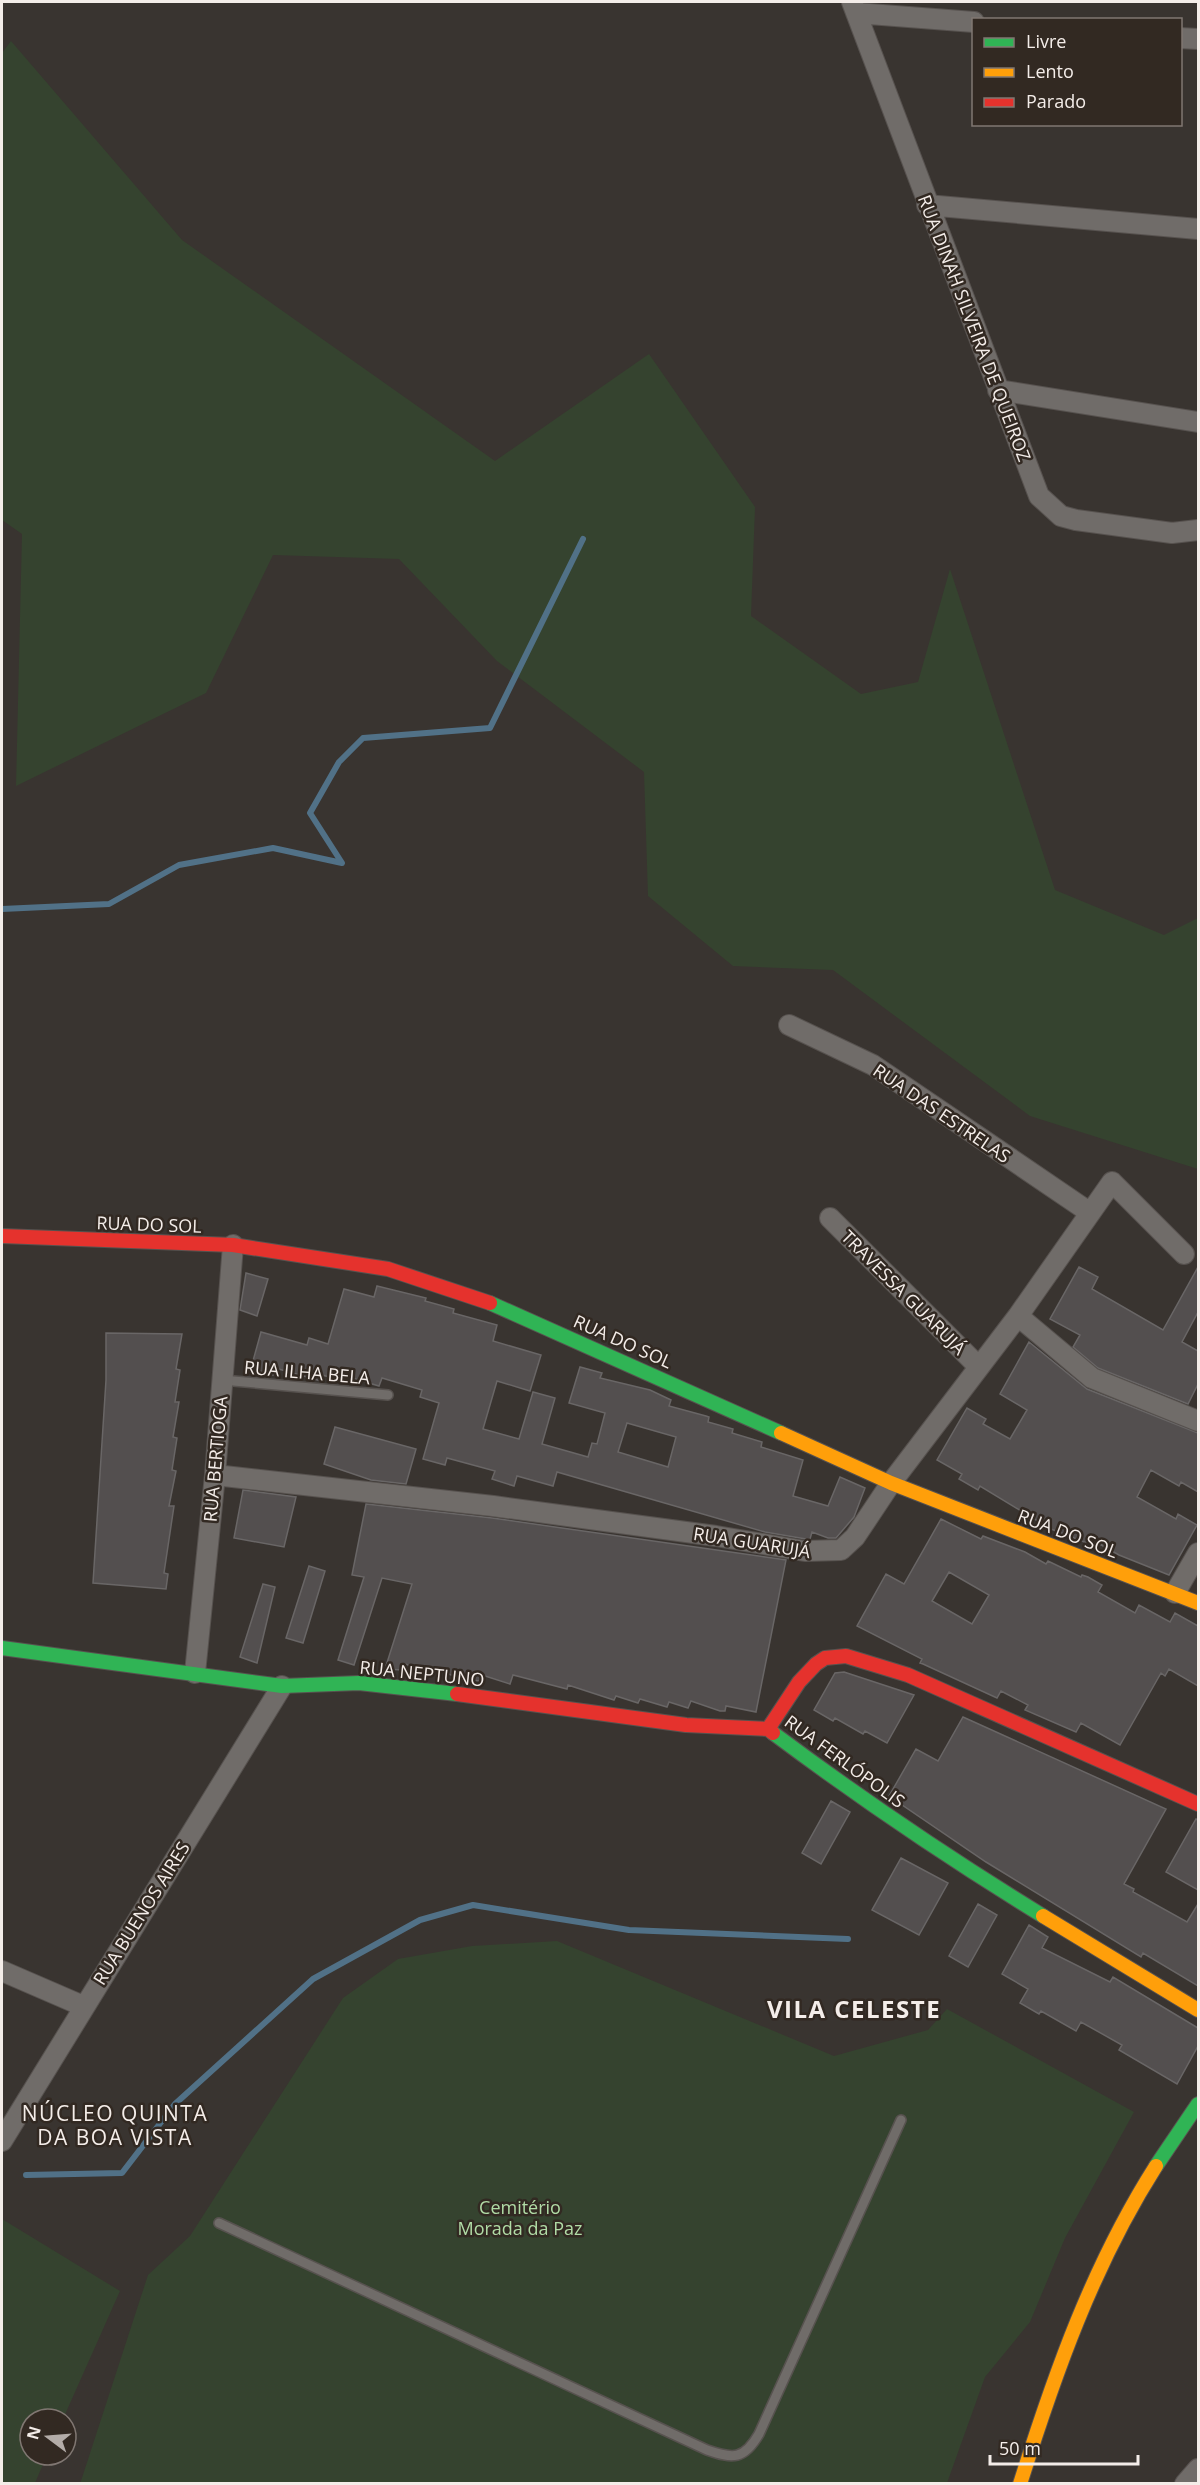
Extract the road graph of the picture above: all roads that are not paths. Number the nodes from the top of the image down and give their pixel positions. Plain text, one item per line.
1 (854, 7) edge
2 (972, 22) edge
3 (1182, 38) edge
4 (1198, 39) edge
5 (927, 205) junction
6 (1198, 229) edge
7 (998, 390) junction
8 (1198, 422) edge
9 (1198, 530) edge
10 (789, 1025) dead end
11 (1089, 1212) junction
12 (830, 1218) dead end
13 (2, 1236) edge
14 (233, 1245) junction
15 (1184, 1254) dead end
16 (1018, 1316) junction
17 (979, 1367) junction
18 (222, 1380) junction
19 (388, 1395) dead end
20 (1198, 1421) edge
21 (215, 1476) junction
22 (891, 1483) junction
23 (1198, 1553) edge
24 (1175, 1593) junction
25 (1198, 1603) edge
26 (2, 1647) edge
27 (195, 1673) junction
28 (282, 1686) junction
29 (768, 1728) junction
30 (1198, 1804) edge
31 (2, 1971) edge
32 (83, 2006) junction
33 (1198, 2010) edge
34 (1198, 2104) edge
35 (901, 2120) dead end
36 (2, 2141) edge
37 (219, 2223) dead end
38 (1198, 2469) edge
39 (1020, 2484) edge
40 (1185, 2484) edge

1 - 2 street
1 - 5 street, RUA DINAH SILVEIRA DE QUEIROZ
3 - 4 street
5 - 6 street
5 - 7 street, RUA DINAH SILVEIRA DE QUEIROZ
7 - 8 street
7 - 9 street, RUA DINAH SILVEIRA DE QUEIROZ
10 - 11 street, RUA DAS ESTRELAS
11 - 15 street, RUA GUARUJÁ
11 - 16 street, RUA GUARUJÁ
12 - 17 street, TRAVESSA GUARUJÁ
13 - 14 street, RUA DO SOL
14 - 18 street, RUA BERTIOGA
14 - 22 street, RUA DO SOL
16 - 17 street, RUA GUARUJÁ
16 - 20 street
17 - 22 street, RUA GUARUJÁ
18 - 19 lane, RUA ILHA BELA
18 - 21 street, RUA BERTIOGA
21 - 22 street, RUA GUARUJÁ
21 - 27 street, RUA BERTIOGA
22 - 24 street, RUA DO SOL
23 - 24 street
24 - 25 street, RUA DO SOL
26 - 27 street, RUA NEPTUNO
27 - 28 street, RUA NEPTUNO
28 - 29 street, RUA NEPTUNO
28 - 32 street, RUA BUENOS AIRES
29 - 30 street, RUA FERLÓPOLIS
29 - 33 street, RUA FERLÓPOLIS
31 - 32 street
32 - 36 street, RUA BUENOS AIRES
34 - 39 street
35 - 37 lane
38 - 40 street

